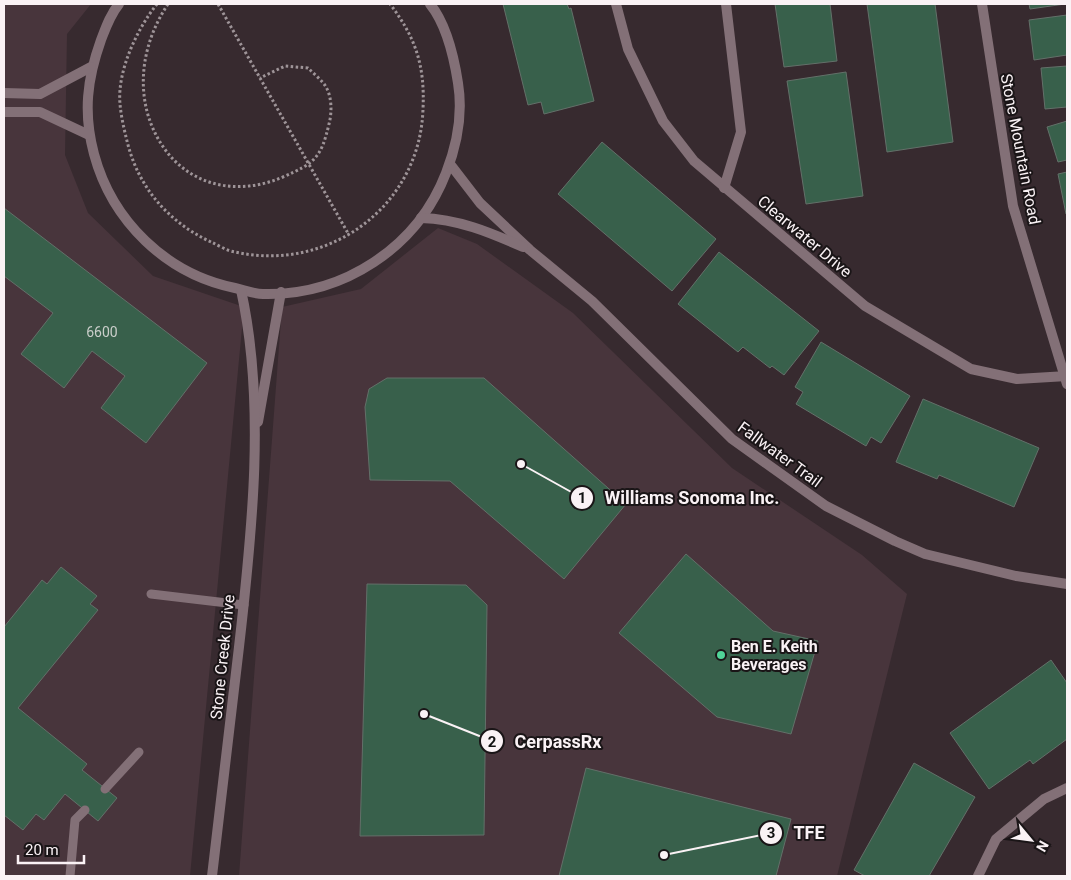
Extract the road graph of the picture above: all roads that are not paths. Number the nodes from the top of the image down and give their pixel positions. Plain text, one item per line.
1 (119, 4) edge
2 (430, 4) edge
3 (616, 4) edge
4 (726, 4) edge
5 (982, 4) edge
6 (91, 67) junction
7 (4, 93) edge
8 (4, 112) edge
9 (89, 135) junction
10 (450, 164) junction
11 (724, 188) junction
12 (421, 218) junction
13 (530, 250) junction
14 (241, 290) junction
15 (281, 292) junction
16 (1066, 378) edge
17 (254, 440) junction
18 (1067, 584) edge
19 (151, 594) dead end
20 (244, 605) junction
21 (139, 752) dead end
22 (105, 788) dead end
23 (1067, 788) edge
24 (85, 810) dead end
25 (70, 876) edge
26 (212, 876) edge
27 (978, 876) edge

1 - 6 street
2 - 10 street
3 - 11 street, Clearwater Drive
4 - 11 street
5 - 16 street, Stone Mountain Road
6 - 7 street
6 - 9 street
8 - 9 street
9 - 14 street
10 - 12 street
10 - 13 street, Fallwater Trail
11 - 16 street, Clearwater Drive
12 - 13 street, Fallwater Trail
12 - 15 street
13 - 18 street, Fallwater Trail
14 - 15 street
14 - 17 street, Stone Creek Drive
15 - 17 street, Stone Creek Drive
17 - 20 street, Stone Creek Drive
19 - 20 lane
20 - 26 street, Stone Creek Drive
21 - 22 lane
23 - 27 street
24 - 25 lane

